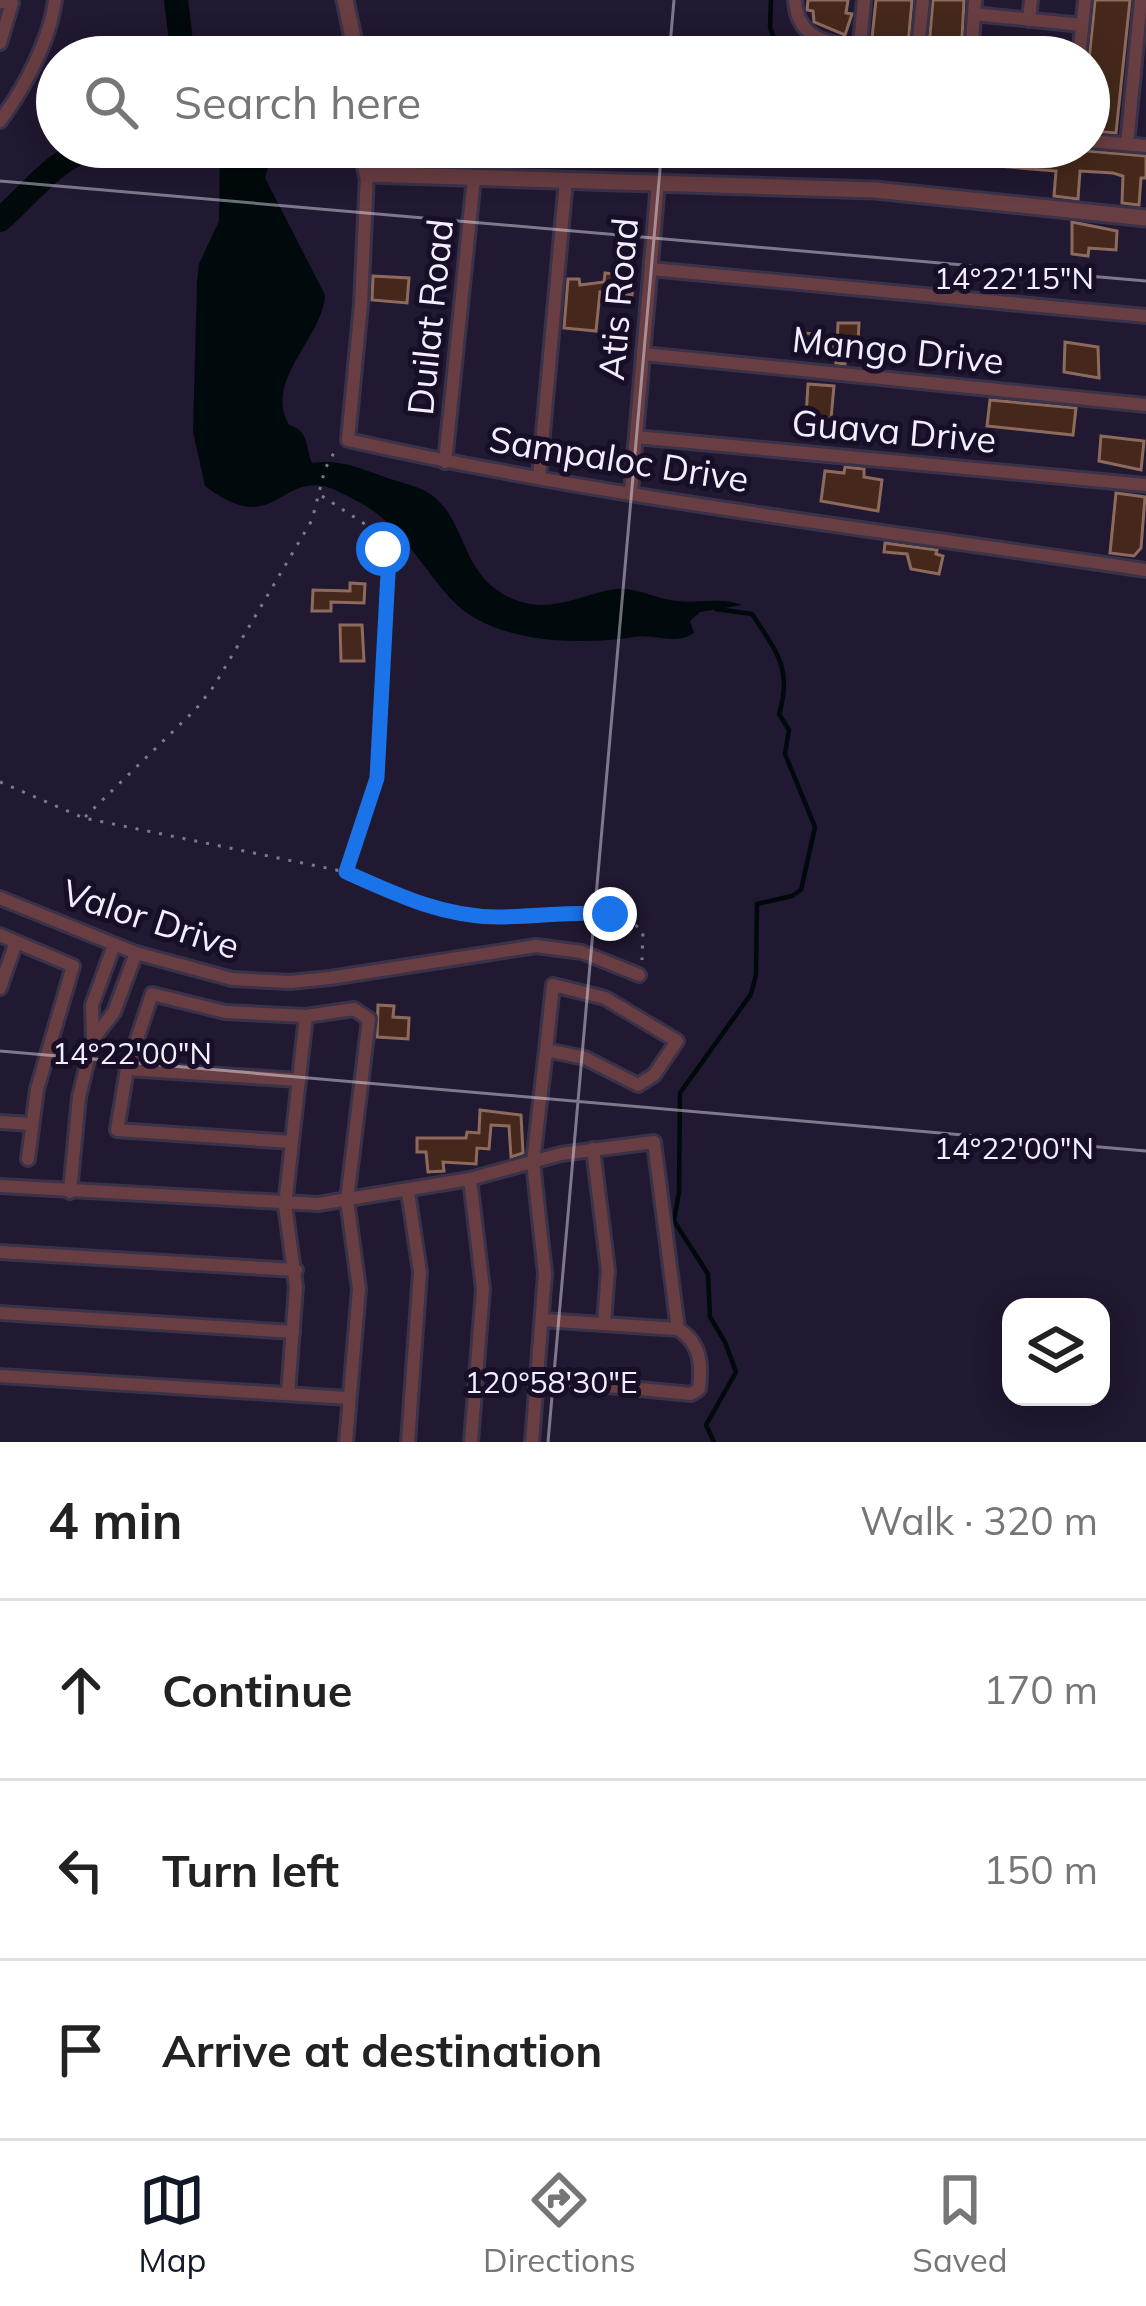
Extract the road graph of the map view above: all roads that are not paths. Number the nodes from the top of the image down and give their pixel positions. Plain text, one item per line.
1 (55, 0) edge
2 (346, 0) edge
3 (796, 0) edge
4 (864, 0) edge
5 (923, 0) edge
6 (1030, 0) edge
7 (1085, 0) edge
8 (1141, 0) edge
9 (0, 2) edge
10 (975, 7) edge
11 (1029, 20) junction
12 (1082, 25) junction
13 (44, 36) edge
14 (353, 36) edge
15 (811, 36) edge
16 (861, 36) edge
17 (919, 36) edge
18 (1081, 36) edge
19 (0, 43) edge
20 (36, 54) edge
21 (0, 121) edge
22 (1110, 143) edge
23 (1127, 144) junction
24 (1146, 146) edge
25 (363, 168) edge
26 (412, 168) edge
27 (474, 178) junction
28 (566, 180) junction
29 (658, 183) junction
30 (1146, 218) edge
31 (651, 269) junction
32 (1146, 316) edge
33 (643, 354) junction
34 (1146, 405) edge
35 (636, 437) junction
36 (445, 462) junction
37 (539, 477) junction
38 (1146, 485) edge
39 (631, 493) junction
40 (1146, 570) edge
41 (0, 898) edge
42 (0, 935) edge
43 (16, 942) junction
44 (114, 945) junction
45 (136, 953) junction
46 (639, 975) road end
47 (0, 988) edge
48 (306, 1016) junction
49 (93, 1039) junction
50 (546, 1050) junction
51 (127, 1069) junction
52 (299, 1080) junction
53 (0, 1122) edge
54 (32, 1124) junction
55 (292, 1142) junction
56 (593, 1149) junction
57 (28, 1159) dead end
58 (533, 1162) junction
59 (470, 1179) junction
60 (0, 1186) edge
61 (70, 1192) junction
62 (408, 1192) junction
63 (347, 1200) junction
64 (284, 1205) junction
65 (0, 1252) edge
66 (296, 1270) junction
67 (0, 1313) edge
68 (543, 1320) junction
69 (604, 1324) junction
70 (678, 1329) junction
71 (293, 1332) junction
72 (0, 1376) edge
73 (537, 1379) junction
74 (287, 1394) junction
75 (348, 1398) junction
76 (346, 1442) edge
77 (408, 1442) edge
78 (471, 1442) edge
79 (532, 1442) edge

1 - 13 street
2 - 14 street
3 - 15 street
4 - 16 street
5 - 17 street
6 - 11 street
7 - 12 street
8 - 23 street
9 - 19 street
10 - 11 street
11 - 12 street
12 - 18 street
20 - 21 street
22 - 23 street
23 - 24 street
25 - 36 street, Sampaloc Drive
26 - 27 street
27 - 28 street
27 - 36 street, Duilat Road
28 - 29 street
28 - 37 street
29 - 30 street
29 - 31 street, Atis Road
31 - 32 street
31 - 33 street, Atis Road
33 - 34 street, Mango Drive
33 - 35 street, Atis Road
35 - 38 street, Guava Drive
35 - 39 street, Atis Road
36 - 37 street, Sampaloc Drive
37 - 39 street, Sampaloc Drive
39 - 40 street, Sampaloc Drive
41 - 44 street, Valor Drive
42 - 43 street
43 - 47 street
43 - 54 street
44 - 45 street, Valor Drive
44 - 49 street
45 - 46 street, Valor Drive
45 - 49 street
48 - 51 street
48 - 52 street
48 - 63 street
49 - 61 street
50 - 50 street
50 - 58 street
51 - 52 street
51 - 55 street
52 - 55 street
53 - 54 street
54 - 57 street
55 - 64 street
56 - 58 street
56 - 69 street
56 - 70 street
58 - 59 street
58 - 68 street
59 - 62 street
59 - 78 street
60 - 61 street
61 - 64 street
62 - 63 street
62 - 77 street
63 - 64 street
63 - 75 street
64 - 66 street
65 - 66 street
66 - 71 street
67 - 71 street
68 - 69 street
68 - 73 street
69 - 70 street
70 - 73 street
71 - 74 street
72 - 74 street
73 - 79 street
74 - 75 street
75 - 76 street

